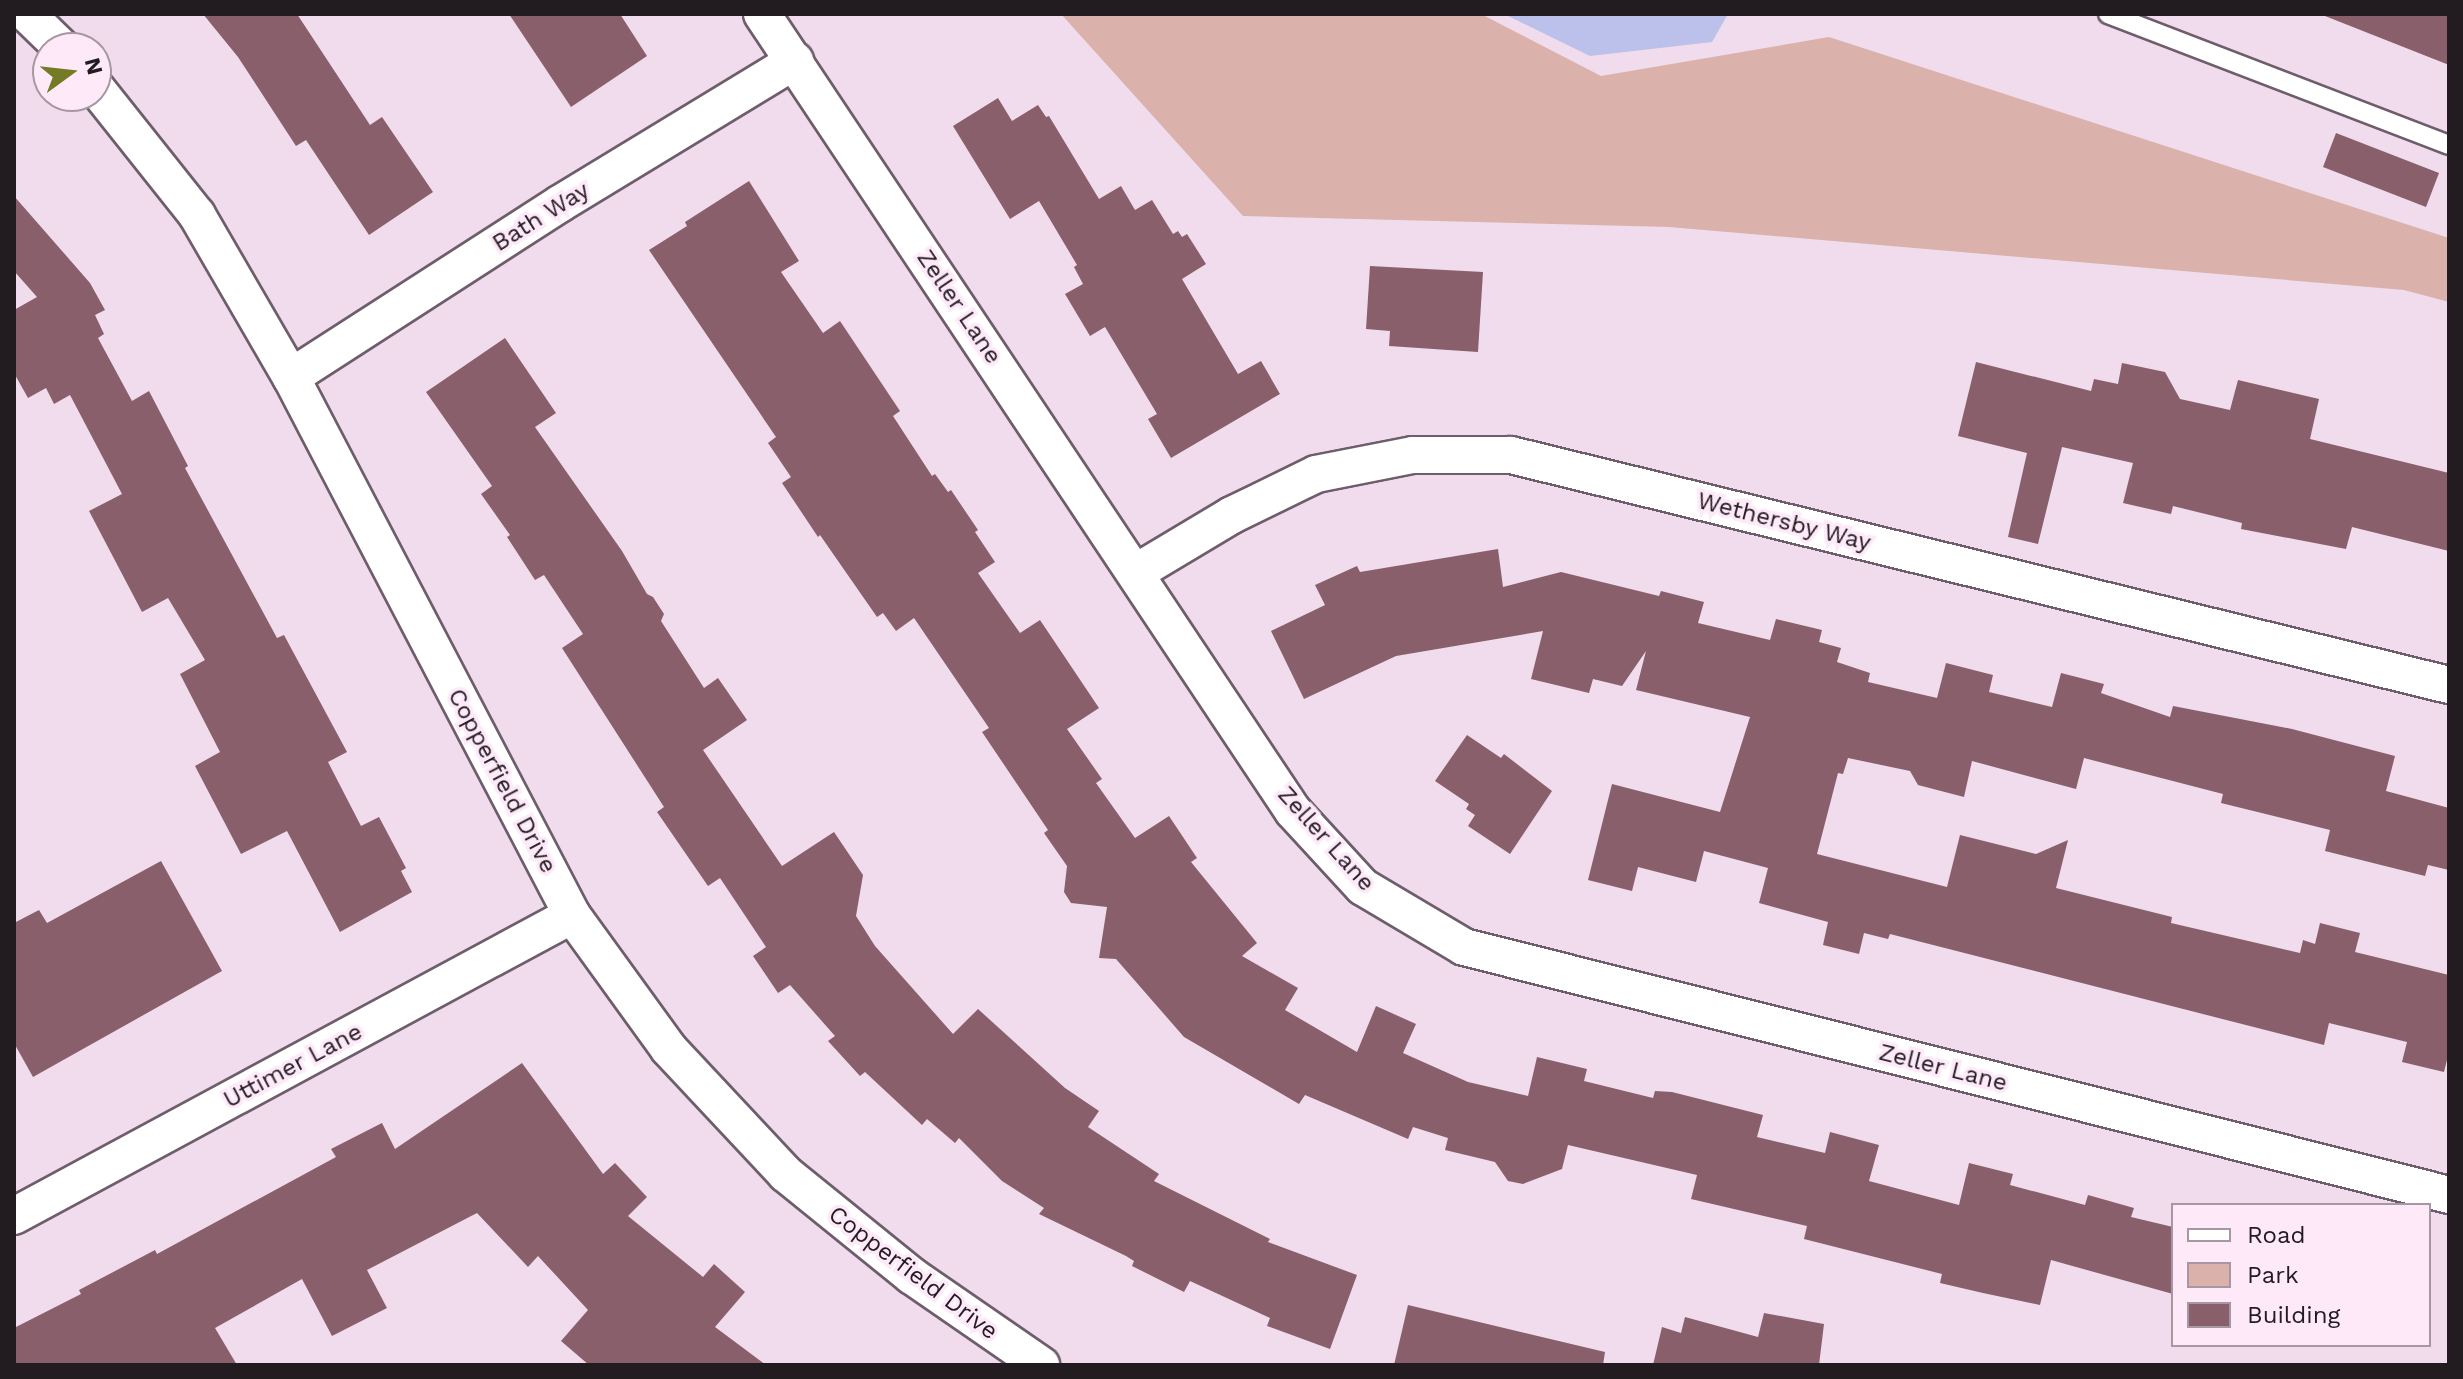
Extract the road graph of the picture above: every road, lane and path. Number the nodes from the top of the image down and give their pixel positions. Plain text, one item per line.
1 (27, 14) edge
2 (762, 14) edge
3 (2108, 14) edge
4 (46, 32) edge
5 (795, 61) junction
6 (112, 108) edge
7 (2449, 145) edge
8 (291, 377) junction
9 (1135, 573) junction
10 (2449, 685) edge
11 (572, 915) junction
12 (2449, 1195) edge
13 (14, 1216) edge
14 (1041, 1365) edge

1 - 4 street
2 - 5 street, Zeller Lane
3 - 7 lane
5 - 8 street, Bath Way
5 - 9 street, Zeller Lane
6 - 8 street, Copperfield Drive
8 - 11 street, Copperfield Drive
9 - 10 street, Wethersby Way
9 - 12 street, Zeller Lane
11 - 13 street, Uttimer Lane
11 - 14 street, Copperfield Drive

